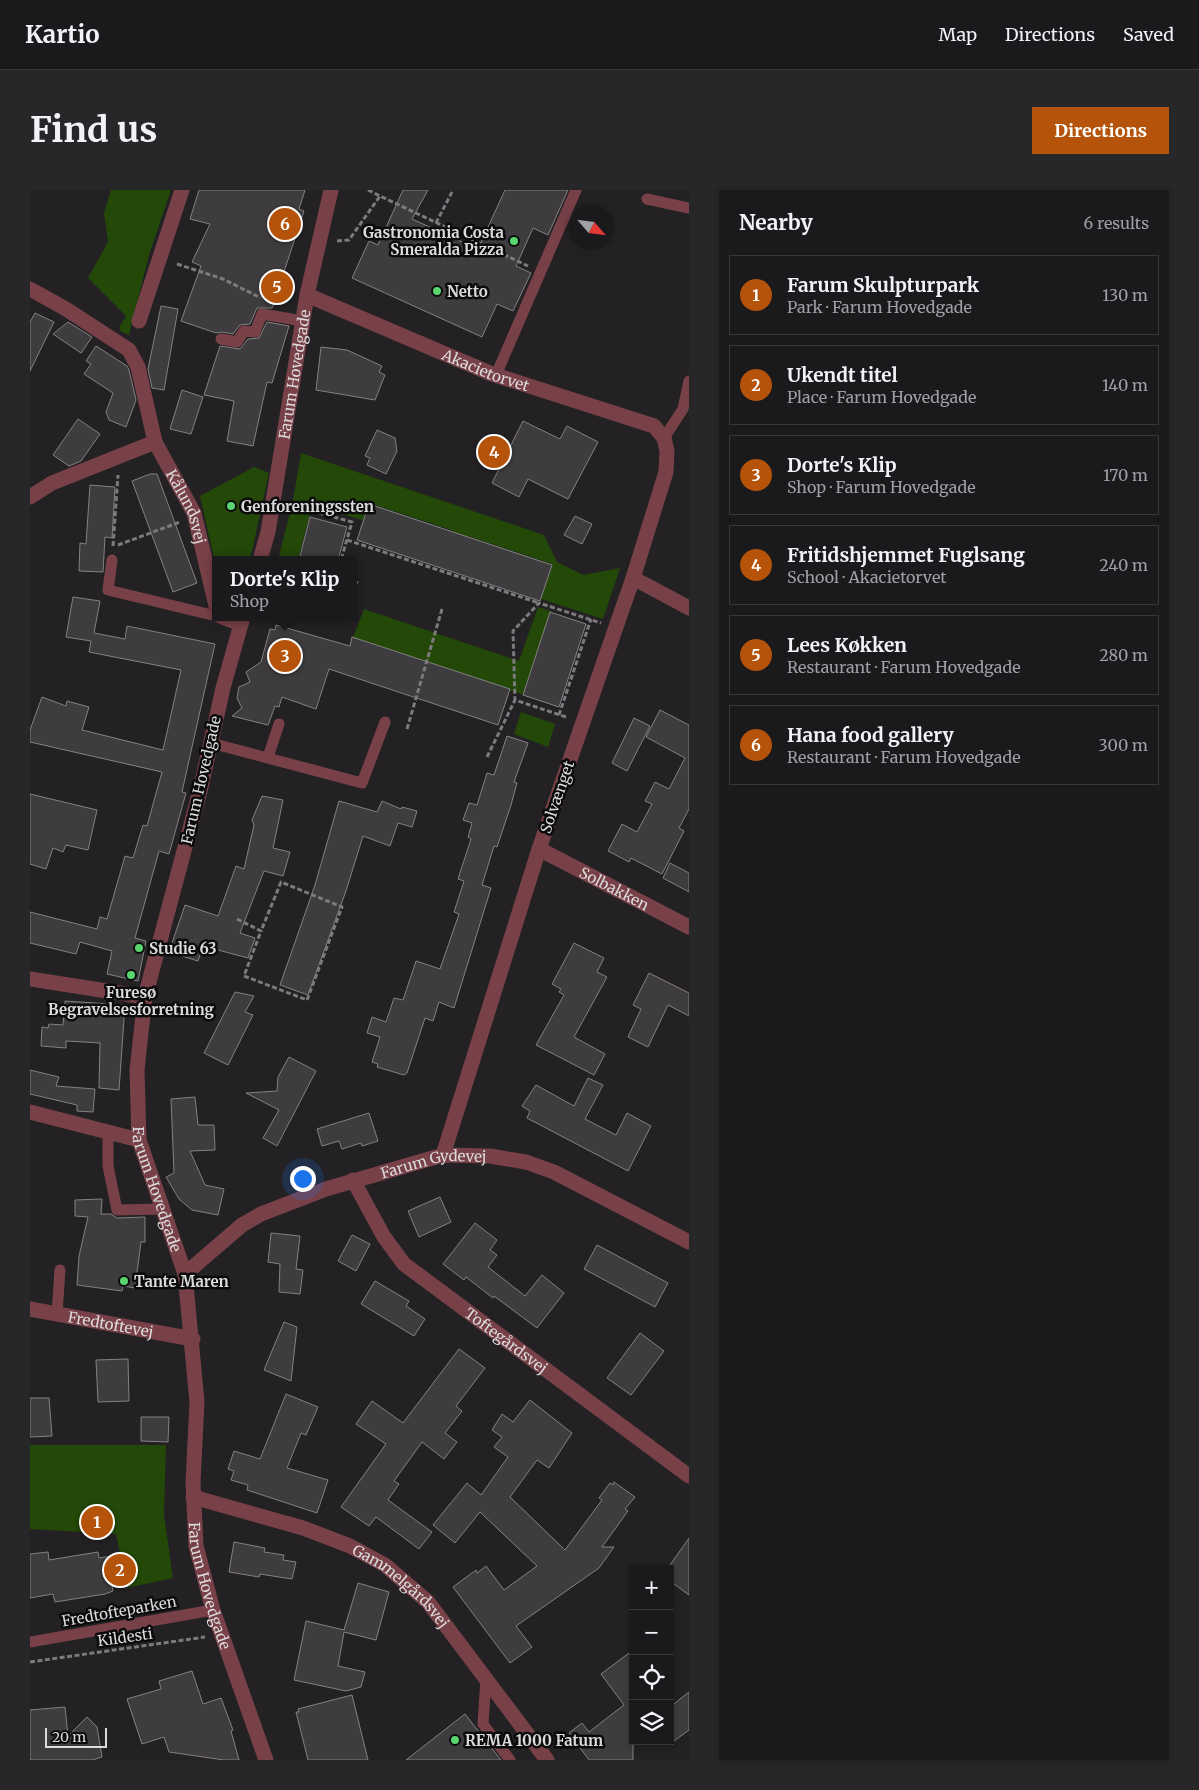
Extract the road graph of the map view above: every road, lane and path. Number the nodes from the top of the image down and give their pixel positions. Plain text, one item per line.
1 (182, 190) edge
2 (331, 190) edge
3 (368, 190) edge
4 (453, 190) edge
5 (576, 190) edge
6 (380, 196) junction
7 (646, 199) dead end
8 (689, 208) edge
9 (436, 223) junction
10 (319, 242) junction
11 (159, 258) junction
12 (540, 272) junction
13 (30, 289) edge
14 (307, 295) junction
15 (270, 300) dead end
16 (303, 321) junction
17 (139, 322) dead end
18 (221, 339) dead end
19 (496, 376) junction
20 (689, 381) edge
21 (664, 438) junction
22 (155, 442) junction
23 (120, 456) junction
24 (30, 497) edge
25 (290, 504) dead end
26 (194, 517) junction
27 (347, 540) junction
28 (113, 547) junction
29 (261, 556) edge
30 (342, 556) edge
31 (112, 560) joint
32 (633, 578) junction
33 (212, 590) edge
34 (539, 603) junction
35 (689, 608) edge
36 (442, 609) dead end
37 (212, 615) edge
38 (591, 619) junction
39 (242, 621) edge
40 (616, 627) junction
41 (516, 700) junction
42 (559, 715) junction
43 (384, 722) dead end
44 (583, 723) junction
45 (279, 724) dead end
46 (407, 729) dead end
47 (211, 743) junction
48 (268, 757) junction
49 (487, 757) dead end
50 (539, 849) junction
51 (237, 919) dead end
52 (689, 927) edge
53 (261, 931) junction
54 (30, 979) edge
55 (145, 997) junction
56 (30, 1112) edge
57 (108, 1133) junction
58 (139, 1140) junction
59 (443, 1155) junction
60 (353, 1180) junction
61 (163, 1209) junction
62 (689, 1242) edge
63 (60, 1270) dead end
64 (185, 1274) junction
65 (30, 1309) edge
66 (57, 1314) junction
67 (193, 1339) junction
68 (689, 1476) edge
69 (193, 1497) junction
70 (213, 1610) junction
71 (222, 1635) junction
72 (30, 1642) edge
73 (30, 1662) edge
74 (486, 1678) junction
75 (266, 1760) edge
76 (510, 1760) edge
77 (547, 1760) edge

1 - 11 street
2 - 10 street, Farum Hovedgade
3 - 6 path
4 - 9 path
5 - 12 lane
6 - 9 path
6 - 10 path
7 - 8 lane
9 - 12 path
10 - 14 street, Farum Hovedgade
11 - 15 path
11 - 17 street
12 - 19 lane
13 - 22 street, Kålundsvej
14 - 16 street, Farum Hovedgade
14 - 19 street, Akacietorvet
16 - 18 lane
16 - 29 street, Farum Hovedgade
19 - 21 street, Akacietorvet
20 - 21 lane
21 - 32 street, Solvænget
22 - 23 street
22 - 26 street, Kålundsvej
23 - 24 street
23 - 28 path
25 - 27 path
26 - 28 path
26 - 33 street, Kålundsvej
27 - 30 path
27 - 34 path
28 - 31 path
31 - 37 lane
32 - 35 street
32 - 40 street, Solvænget
34 - 38 path
34 - 41 path
36 - 46 path
38 - 40 path
38 - 42 path
39 - 47 street, Farum Hovedgade
40 - 44 street, Solvænget
41 - 42 path
41 - 49 path
42 - 44 path
43 - 48 lane
44 - 50 street, Solvænget
45 - 48 lane
47 - 48 lane
47 - 55 street, Farum Hovedgade
50 - 52 street, Solbakken
50 - 59 street, Solvænget
51 - 53 path
53 - 53 path
54 - 55 street
55 - 58 street, Farum Hovedgade
56 - 57 street
57 - 58 street
57 - 61 lane
58 - 61 street, Farum Hovedgade
59 - 60 street, Farum Gydevej
59 - 62 street, Farum Gydevej
60 - 64 street, Farum Gydevej
60 - 68 street, Toftegårdsvej
61 - 64 street, Farum Hovedgade
63 - 66 lane
64 - 67 street, Farum Hovedgade
65 - 66 street, Fredtoftevej
66 - 67 street, Fredtoftevej
67 - 69 street, Farum Hovedgade
69 - 70 street, Farum Hovedgade
69 - 74 street, Gammelgårdsvej
70 - 71 street, Farum Hovedgade
70 - 72 lane, Fredtofteparken
71 - 73 path, Kildesti
71 - 75 street, Farum Hovedgade
74 - 76 lane
74 - 77 street, Gammelgårdsvej

